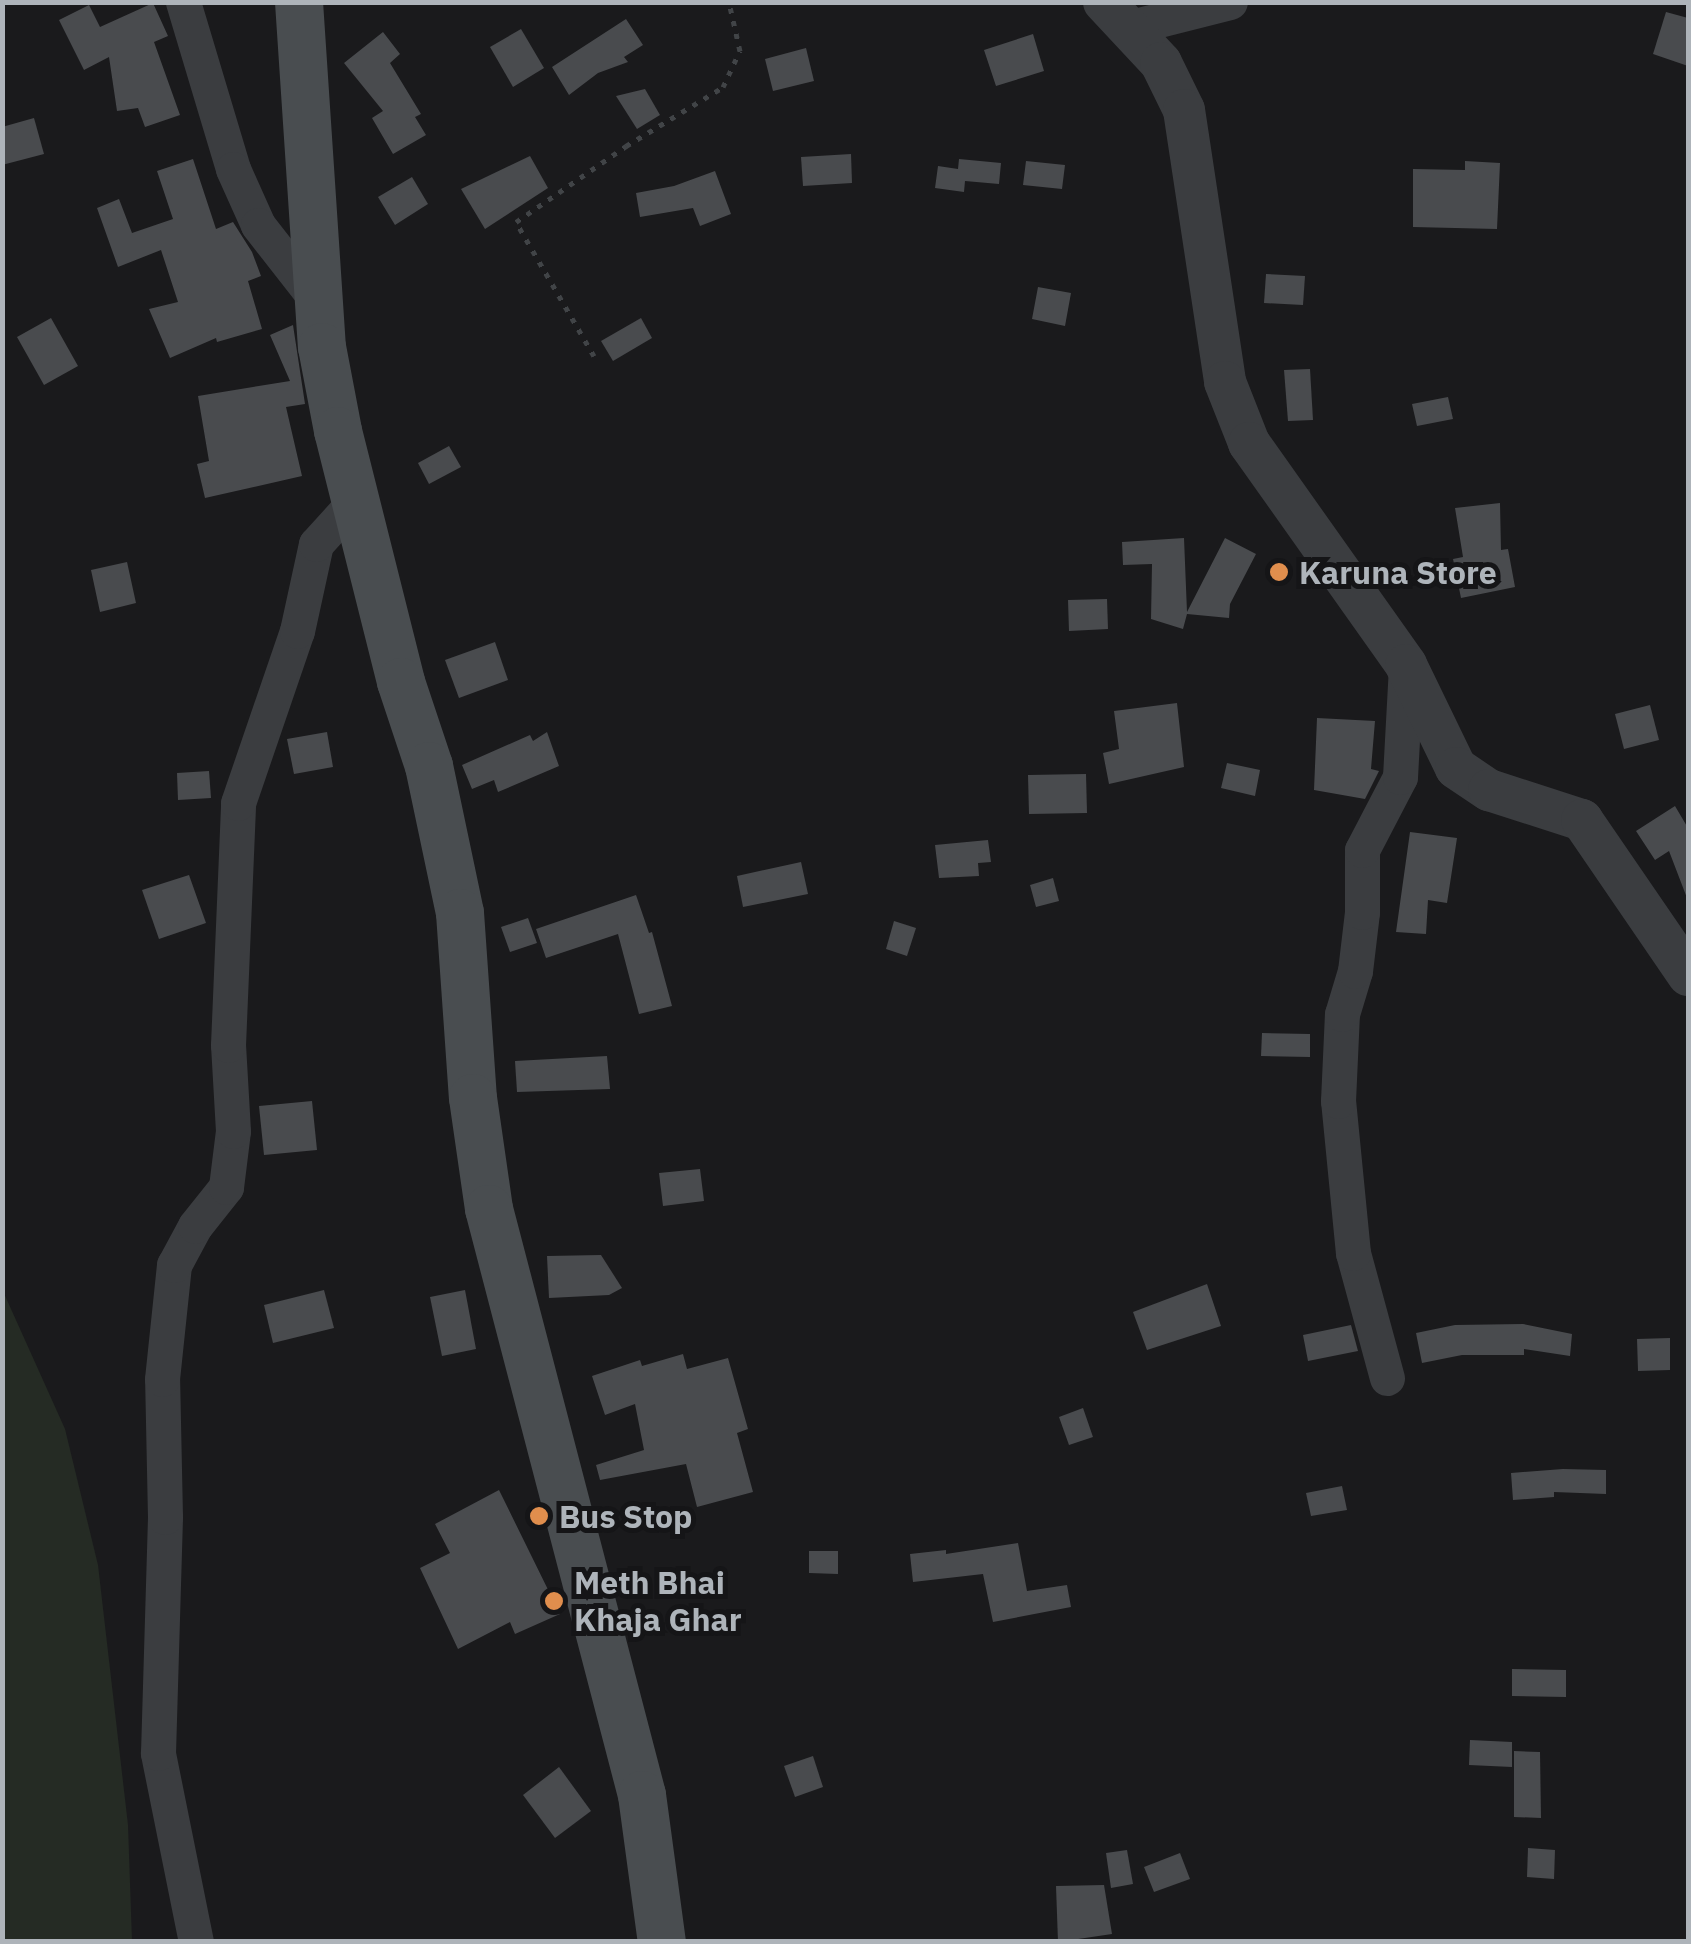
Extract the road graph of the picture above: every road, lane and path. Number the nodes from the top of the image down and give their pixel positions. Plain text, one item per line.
1 (183, 2) edge
2 (299, 2) edge
3 (729, 2) edge
4 (1230, 2) edge
5 (1118, 15) edge
6 (315, 298) junction
7 (594, 356) dead end
8 (355, 501) junction
9 (1406, 665) junction
10 (1688, 976) edge
11 (1387, 1378) dead end
12 (196, 1942) edge
13 (662, 1942) edge

1 - 6 street
2 - 6 main road
3 - 7 path
4 - 5 street
5 - 9 street
6 - 8 main road
8 - 12 street
8 - 13 main road
9 - 10 street
9 - 11 street

